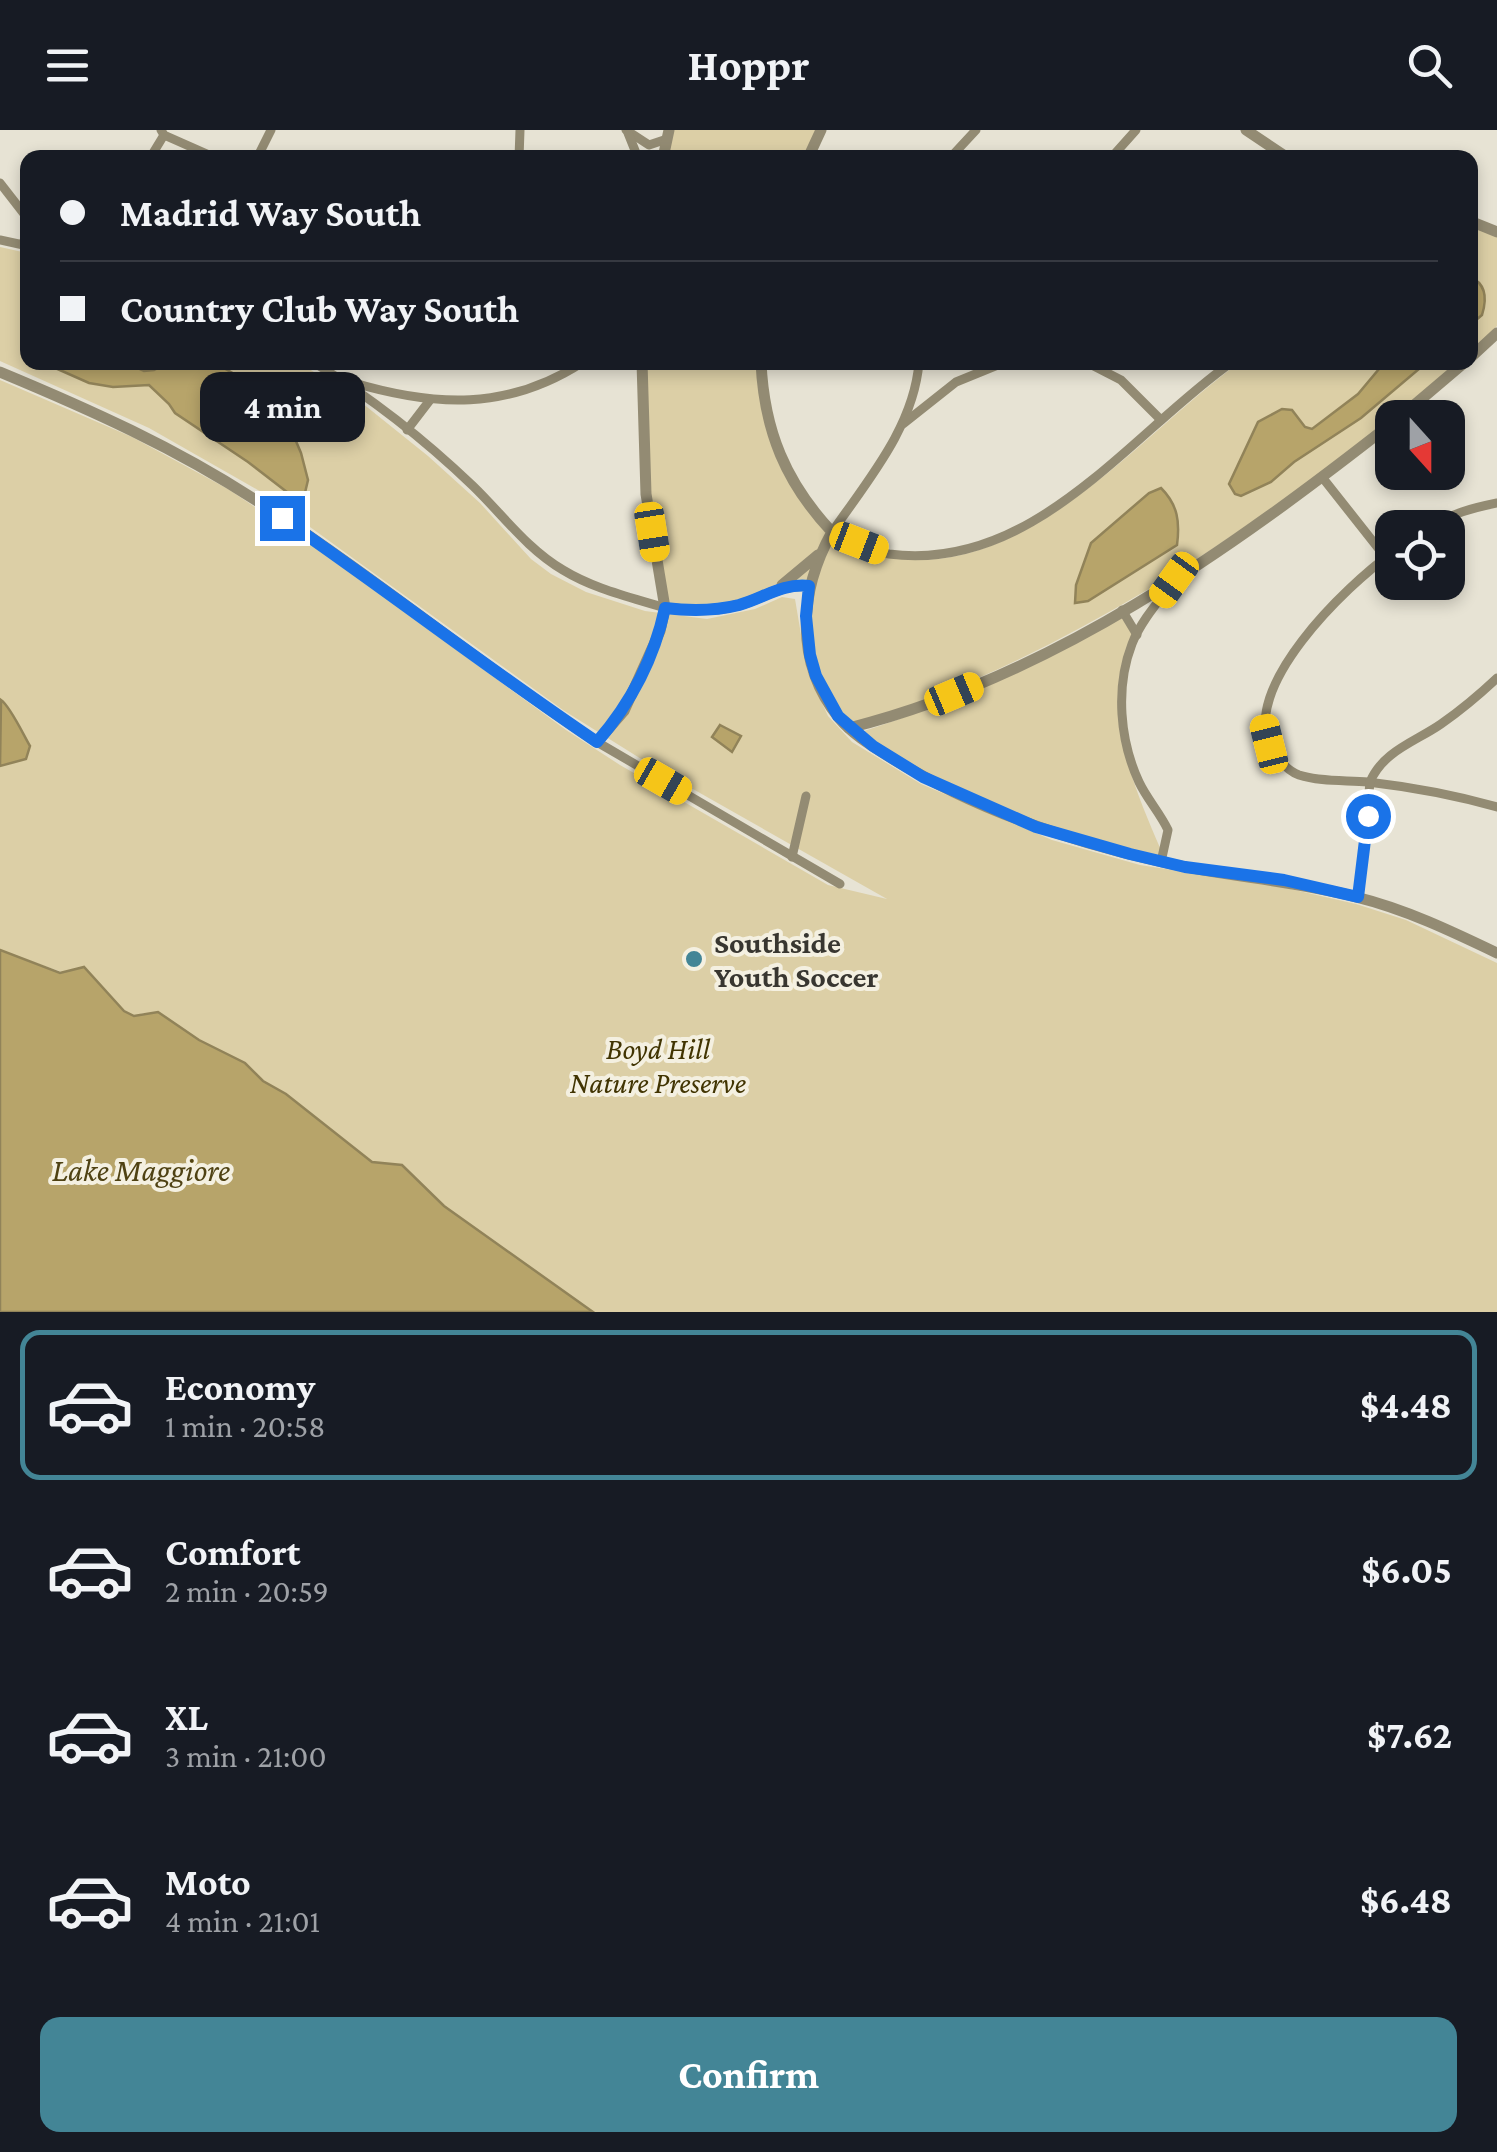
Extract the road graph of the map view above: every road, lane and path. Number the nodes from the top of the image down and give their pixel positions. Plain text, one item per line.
1 (626, 130) edge
2 (976, 130) edge
3 (1136, 130) edge
4 (1246, 130) edge
5 (162, 132) edge
6 (668, 135) edge
7 (199, 150) edge
8 (957, 150) edge
9 (1118, 150) edge
10 (1276, 150) edge
11 (0, 183) edge
12 (20, 209) edge
13 (1497, 333) edge
14 (1478, 351) edge
15 (326, 370) edge
16 (569, 370) edge
17 (642, 370) edge
18 (762, 370) edge
19 (917, 370) edge
20 (986, 370) edge
21 (1101, 370) edge
22 (1222, 370) edge
23 (1456, 370) edge
24 (0, 372) edge
25 (339, 378) junction
26 (430, 400) junction
27 (1420, 400) edge
28 (1161, 420) junction
29 (901, 426) junction
30 (407, 430) junction
31 (1375, 436) edge
32 (1322, 478) junction
33 (1497, 504) edge
34 (1465, 510) edge
35 (832, 532) junction
36 (1375, 539) edge
37 (821, 552) junction
38 (1375, 568) edge
39 (1174, 580) junction
40 (809, 586) junction
41 (777, 590) junction
42 (806, 604) junction
43 (665, 608) junction
44 (1122, 610) junction
45 (1137, 635) junction
46 (1497, 678) edge
47 (849, 728) junction
48 (597, 742) junction
49 (1370, 782) junction
50 (806, 796) dead end
51 (1497, 807) edge
52 (792, 857) junction
53 (1161, 862) junction
54 (840, 884) dead end
55 (1358, 897) junction
56 (1497, 953) edge

1 - 6 street
2 - 8 street
3 - 9 street
4 - 10 street
5 - 7 street
11 - 12 street
13 - 14 street
15 - 25 street
16 - 26 street
17 - 43 street
18 - 35 street
19 - 29 street
20 - 29 street
21 - 28 street
22 - 28 street
23 - 27 street
24 - 48 street
25 - 26 street
25 - 30 street
26 - 30 street
28 - 35 street
29 - 35 street
30 - 43 street
31 - 32 street
32 - 36 street
32 - 39 street
33 - 34 street
35 - 37 street
37 - 40 street
37 - 41 street
38 - 49 street
39 - 44 street
39 - 45 street
40 - 41 street
40 - 42 street
41 - 42 street
41 - 43 street
42 - 47 street
43 - 48 street
44 - 45 street
44 - 47 street
45 - 53 street
46 - 49 street
47 - 53 street
48 - 52 street
49 - 51 street
49 - 55 street
50 - 52 street
52 - 54 street
53 - 55 street
55 - 56 street

